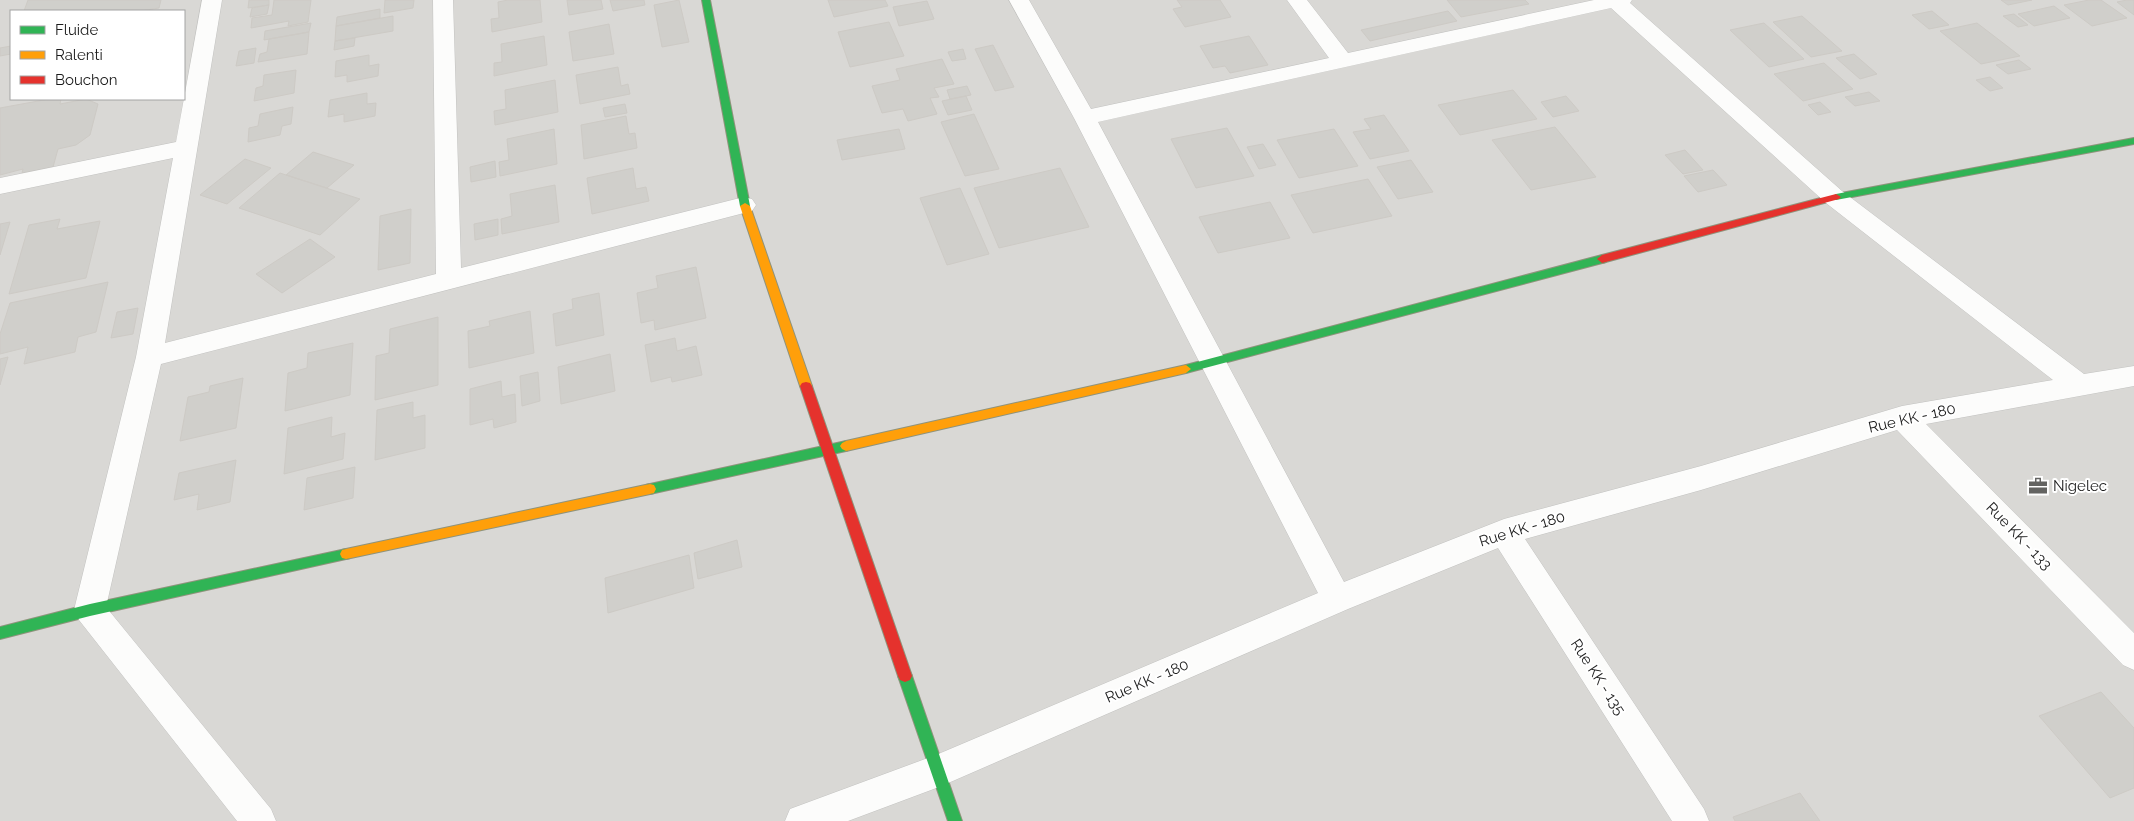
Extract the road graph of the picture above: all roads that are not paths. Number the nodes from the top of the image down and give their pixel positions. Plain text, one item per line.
1 (212, 0) edge
2 (443, 0) edge
3 (706, 0) edge
4 (1019, 0) edge
5 (1297, 0) edge
6 (1617, 0) edge
7 (1343, 61) junction
8 (1085, 118) junction
9 (2134, 141) edge
10 (184, 148) junction
11 (0, 186) edge
12 (1834, 197) junction
13 (744, 205) junction
14 (449, 280) junction
15 (149, 357) junction
16 (1212, 363) junction
17 (2134, 376) edge
18 (2080, 386) junction
19 (1902, 417) junction
20 (828, 450) junction
21 (1504, 532) junction
22 (1337, 599) junction
23 (90, 610) junction
24 (0, 633) edge
25 (2134, 655) edge
26 (939, 770) junction
27 (259, 821) edge
28 (802, 821) edge
29 (955, 821) edge
30 (1692, 821) edge

1 - 10 street
2 - 14 street
3 - 13 street
4 - 8 street
5 - 7 street
6 - 7 street
6 - 12 street
7 - 8 street
8 - 16 street
9 - 12 street
10 - 11 street
10 - 15 street
12 - 16 street
12 - 18 street
13 - 14 street
13 - 20 street
14 - 15 street
15 - 23 street
16 - 20 street
16 - 22 street
17 - 18 street, Rue KK - 180
18 - 19 street, Rue KK - 180
19 - 21 street, Rue KK - 180
19 - 25 street, Rue KK - 133
20 - 23 street
20 - 26 street
21 - 22 street, Rue KK - 180
21 - 30 street, Rue KK - 135
22 - 26 street, Rue KK - 180
23 - 24 street
23 - 27 street
26 - 28 street, Rue KK - 180
26 - 29 street

